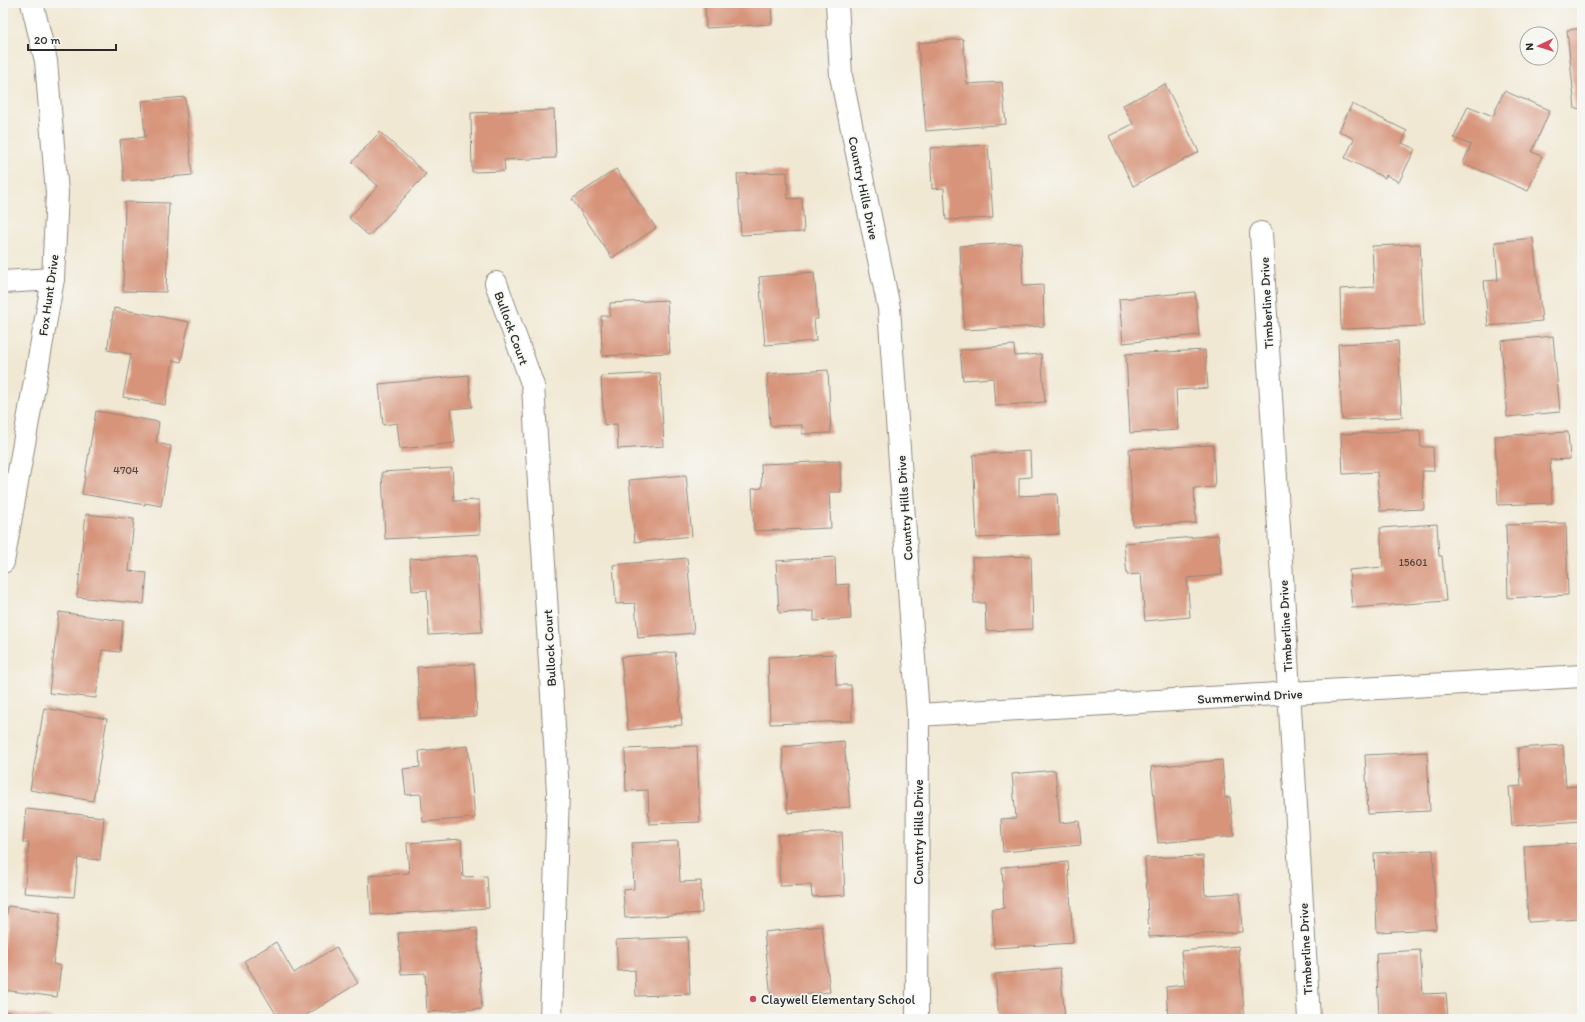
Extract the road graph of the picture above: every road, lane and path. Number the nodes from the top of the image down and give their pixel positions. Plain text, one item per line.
1 (32, 3) edge
2 (836, 3) edge
3 (1261, 233) dead end
4 (53, 279) junction
5 (3, 282) edge
6 (496, 283) dead end
7 (3, 562) edge
8 (1582, 676) edge
9 (1289, 694) junction
10 (918, 715) junction
11 (551, 1019) edge
12 (917, 1019) edge
13 (1309, 1019) edge

1 - 4 street, Fox Hunt Drive
2 - 10 street, Country Hills Drive
3 - 9 street, Timberline Drive
4 - 5 street
4 - 7 street, Fox Hunt Drive
6 - 11 street, Bullock Court
8 - 9 street, Summerwind Drive
9 - 10 street, Summerwind Drive
9 - 13 street, Timberline Drive
10 - 12 street, Country Hills Drive

